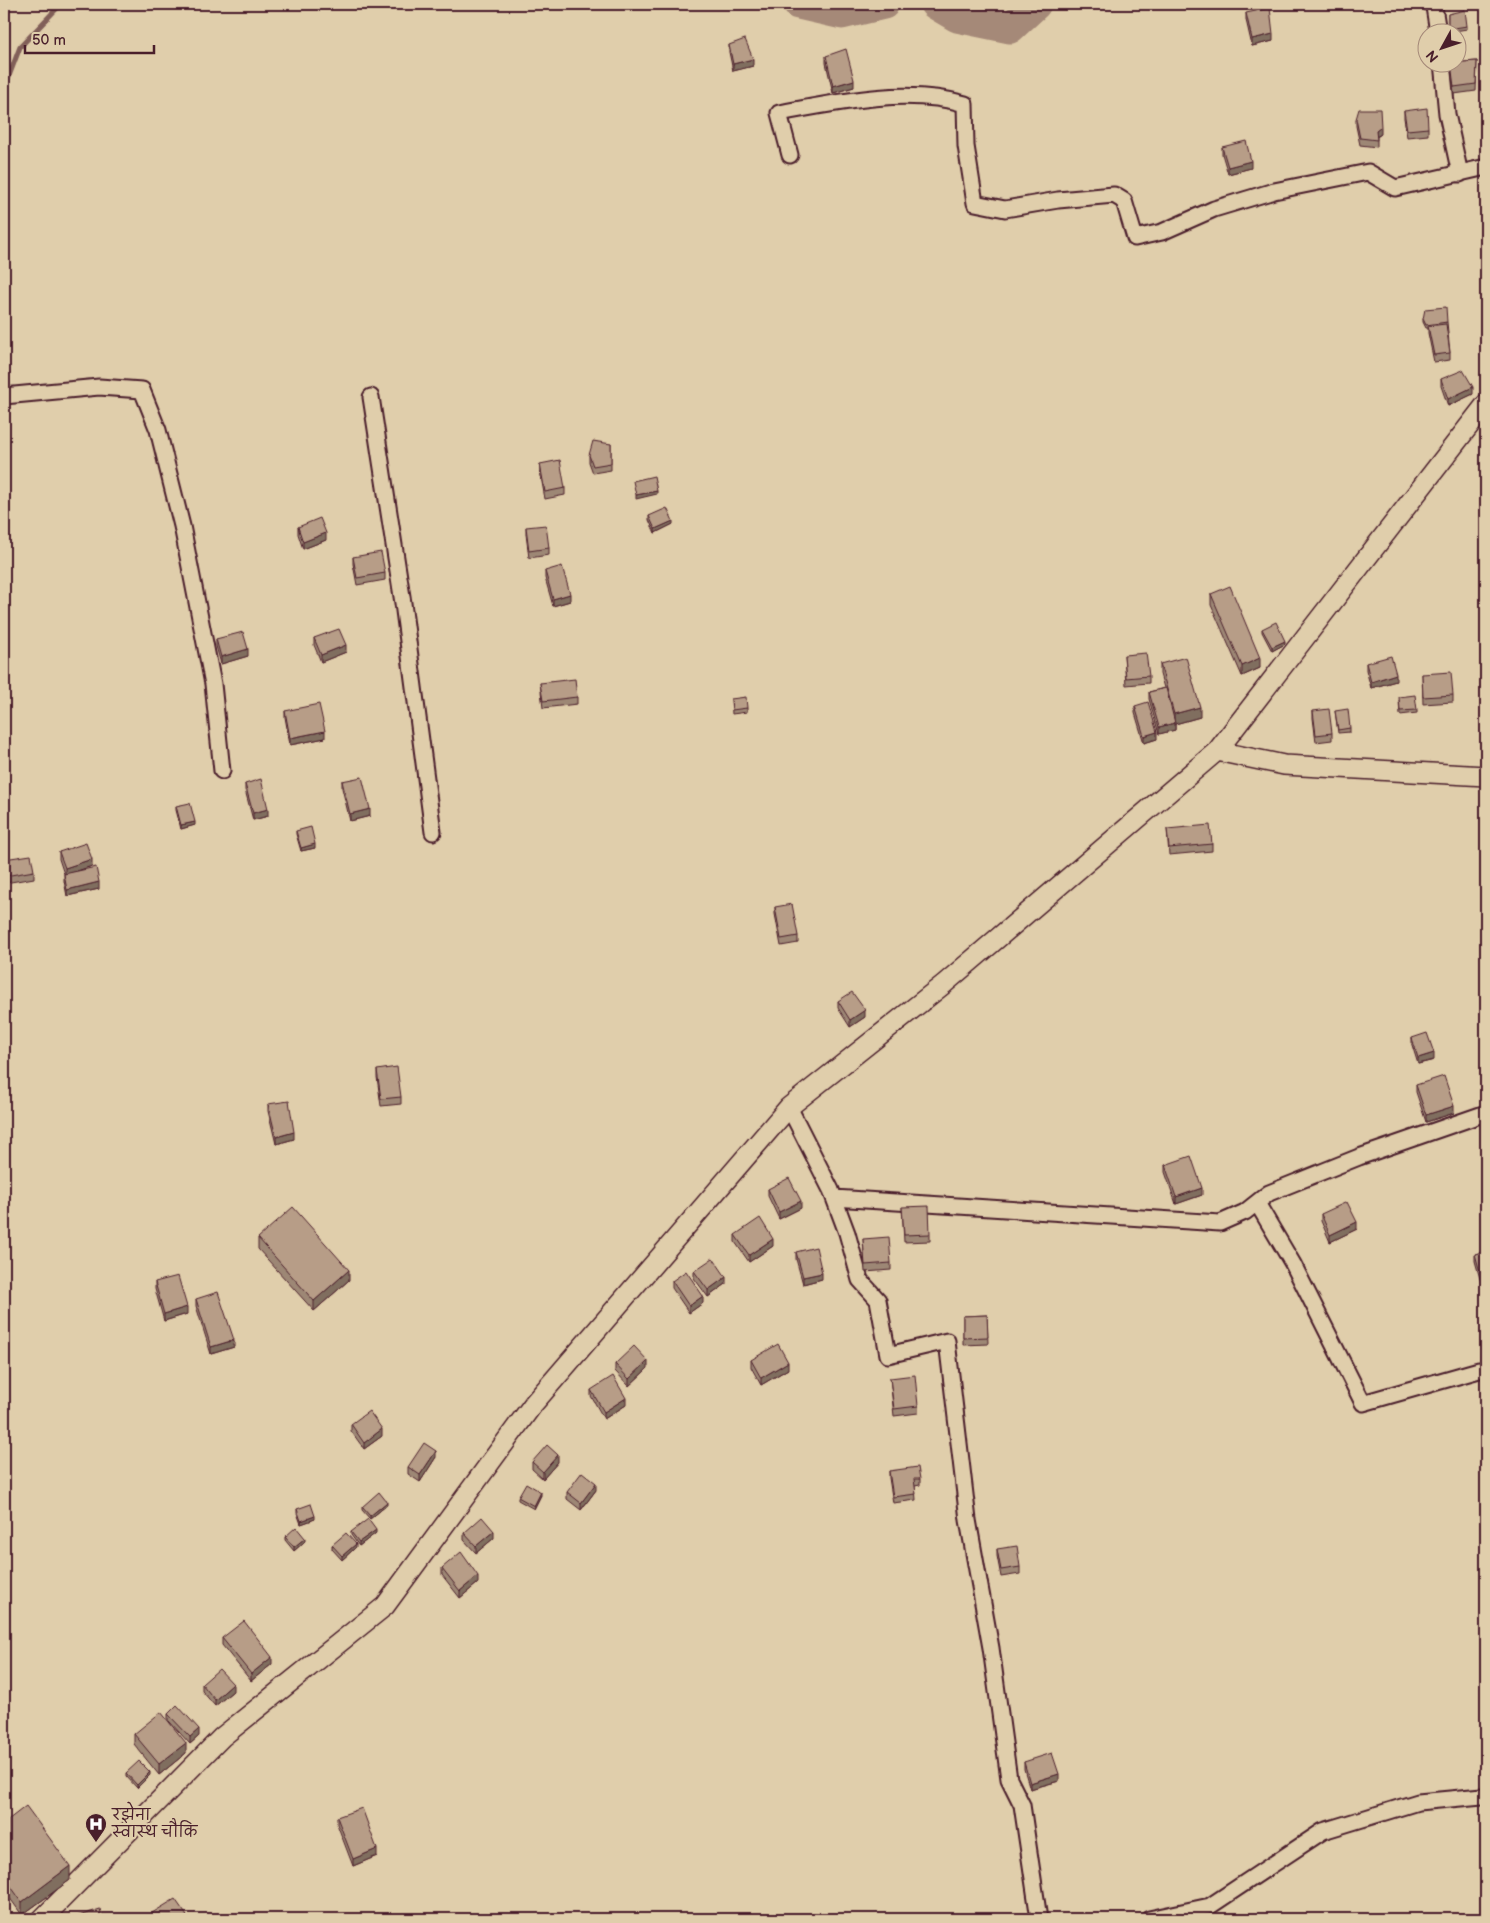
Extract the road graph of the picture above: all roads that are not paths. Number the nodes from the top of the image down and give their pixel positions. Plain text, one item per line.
1 (1430, 4) edge
2 (1436, 22) edge
3 (1443, 72) edge
4 (790, 155) dead end
5 (1486, 167) edge
6 (1460, 174) junction
7 (4, 396) edge
8 (371, 397) dead end
9 (1486, 404) edge
10 (1216, 751) junction
11 (222, 771) dead end
12 (1486, 776) edge
13 (433, 832) dead end
14 (789, 1107) junction
15 (1486, 1114) edge
16 (834, 1198) junction
17 (1257, 1203) junction
18 (1480, 1370) dead end
19 (1482, 1796) dead end
20 (42, 1919) edge
21 (1039, 1919) edge
22 (1149, 1919) edge

1 - 2 street
3 - 6 street
4 - 6 street
5 - 6 street
7 - 11 street
8 - 13 street
9 - 10 street
10 - 12 street
10 - 14 street
14 - 16 street
14 - 20 street
15 - 17 street
16 - 17 street
16 - 21 street
17 - 18 street
19 - 22 street

